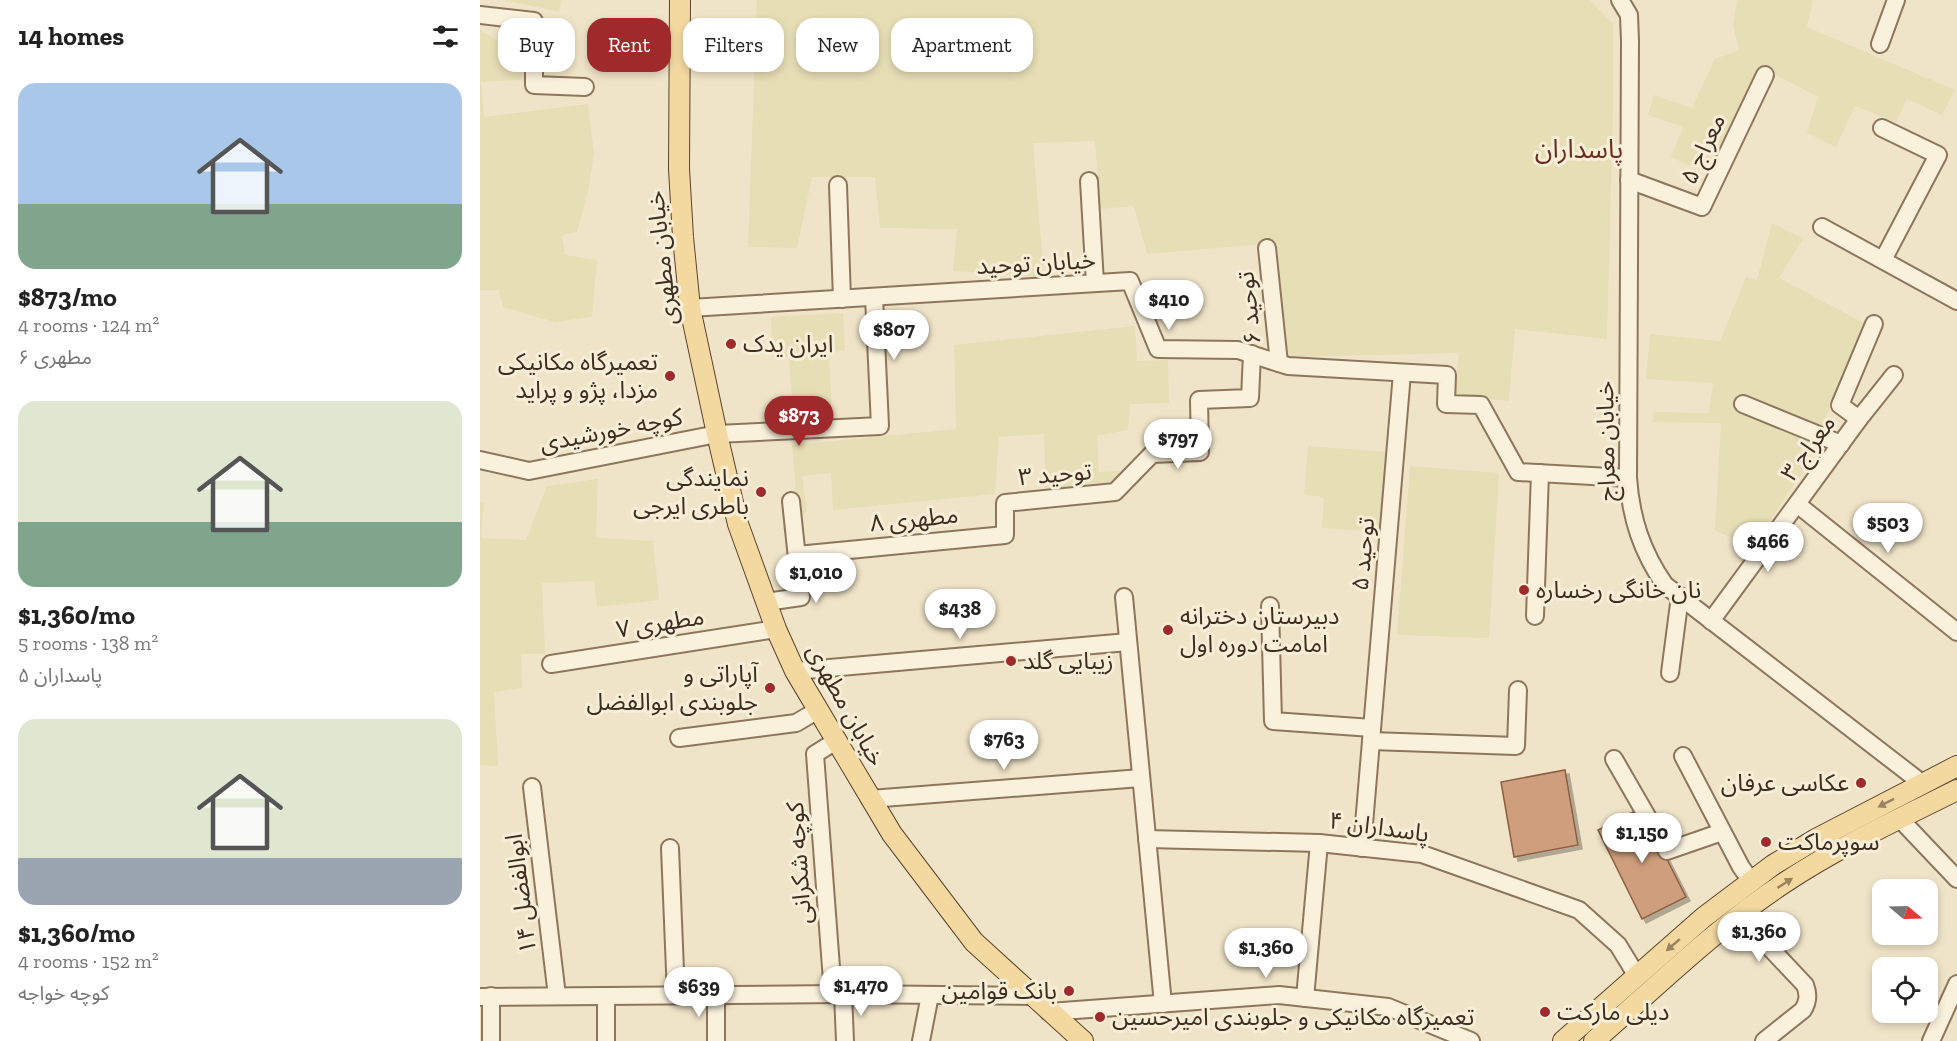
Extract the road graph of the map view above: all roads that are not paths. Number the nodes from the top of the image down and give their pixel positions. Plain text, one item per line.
1 (680, 0) edge
2 (1620, 0) edge
3 (1896, 0) edge
4 (480, 15) edge
5 (1880, 44) dead end
6 (1765, 75) dead end
7 (585, 87) dead end
8 (1882, 128) dead end
9 (1629, 180) junction
10 (1089, 182) dead end
11 (838, 185) dead end
12 (1822, 227) dead end
13 (1267, 248) dead end
14 (1883, 260) junction
15 (1095, 284) junction
16 (874, 297) junction
17 (842, 298) junction
18 (1957, 300) edge
19 (690, 308) junction
20 (1874, 324) dead end
21 (1252, 354) junction
22 (1279, 363) junction
23 (1402, 373) junction
24 (1894, 375) dead end
25 (1743, 404) dead end
26 (1859, 419) junction
27 (717, 434) junction
28 (1841, 444) junction
29 (480, 460) edge
30 (1540, 473) junction
31 (1628, 478) junction
32 (791, 501) dead end
33 (1005, 502) joint
34 (1797, 504) junction
35 (796, 555) junction
36 (1680, 596) junction
37 (1124, 597) dead end
38 (766, 602) junction
39 (1270, 606) dead end
40 (1535, 616) dead end
41 (1712, 621) junction
42 (776, 629) junction
43 (1957, 632) edge
44 (1128, 642) junction
45 (551, 664) dead end
46 (795, 671) junction
47 (1670, 673) dead end
48 (1518, 690) dead end
49 (818, 710) junction
50 (1372, 735) junction
51 (679, 738) dead end
52 (836, 741) junction
53 (1683, 756) dead end
54 (1614, 759) dead end
55 (1957, 766) edge
56 (1141, 778) junction
57 (1923, 784) junction
58 (532, 787) dead end
59 (1957, 790) edge
60 (870, 799) junction
61 (1900, 819) junction
62 (1722, 832) junction
63 (1147, 839) junction
64 (1319, 843) junction
65 (670, 848) dead end
66 (1362, 848) junction
67 (1957, 879) edge
68 (1751, 881) junction
69 (1740, 916) junction
70 (1637, 976) junction
71 (1957, 984) edge
72 (838, 994) junction
73 (676, 995) junction
74 (716, 995) junction
75 (930, 995) junction
76 (557, 996) junction
77 (606, 996) junction
78 (1032, 996) junction
79 (486, 997) edge
80 (1305, 998) junction
81 (1163, 1004) junction
82 (1049, 1012) junction
83 (1074, 1038) edge
84 (491, 1041) edge
85 (606, 1041) edge
86 (716, 1041) edge
87 (845, 1041) edge
88 (921, 1041) edge
89 (1471, 1041) edge
90 (1563, 1041) edge
91 (1594, 1041) edge
92 (1764, 1041) edge
93 (1931, 1041) edge

1 - 19 main road, خیابان مطهری
2 - 9 street, خیابان معراج
3 - 5 street
4 - 7 street
6 - 9 street, معراج ۵
8 - 14 street
9 - 31 street, خیابان معراج
10 - 15 street
11 - 17 street
12 - 14 street
13 - 22 street, توحید ۶
14 - 18 street
15 - 16 street, خیابان توحید
15 - 21 street, خیابان توحید
16 - 17 street, خیابان توحید
16 - 27 street, کوچه خورشیدی
17 - 19 street, خیابان توحید
19 - 27 main road, خیابان مطهری
20 - 26 street
21 - 22 street, خیابان توحید
21 - 33 street, توحید ۳
22 - 23 street, خیابان توحید
23 - 30 street, خیابان توحید
23 - 50 street, توحید ۵
24 - 26 street, معراج ۳
25 - 28 street
26 - 28 street, معراج ۳
27 - 29 street, کوچه خورشیدی
27 - 38 main road, خیابان مطهری
28 - 34 street, معراج ۳
30 - 31 street, خیابان توحید
30 - 40 street
31 - 36 street, خیابان معراج
32 - 35 street
33 - 35 street, مطهری ۸
34 - 41 street, معراج ۳
34 - 43 street
35 - 38 street
36 - 41 street, خیابان معراج
36 - 47 street
37 - 44 street
38 - 42 main road, خیابان مطهری
39 - 50 street
41 - 57 street, خیابان معراج
42 - 45 street, مطهری ۷
42 - 46 main road, خیابان مطهری
44 - 46 street
44 - 56 street
46 - 49 main road, خیابان مطهری
48 - 50 street
49 - 51 street
49 - 52 main road, خیابان مطهری
50 - 66 street, توحید ۵
52 - 60 main road, خیابان مطهری
52 - 72 street, کوچه شکرانی
53 - 62 street
54 - 62 street
55 - 57 main road
56 - 60 street
56 - 63 street
57 -> 68 main road
58 - 76 street, ابوالفضل ۱۴
59 - 61 main road
60 - 78 main road, خیابان مطهری
61 - 67 street
69 -> 61 main road
62 - 68 street
63 - 64 street, پاسداران ۴
63 - 81 street
64 - 66 street, پاسداران ۴
64 - 80 street
65 - 73 street
66 - 70 street, پاسداران ۴
68 -> 70 main road
69 - 91 main road
69 - 92 street
70 - 90 main road
71 - 93 street
72 - 74 street
72 - 75 street
72 - 87 street
73 - 74 street
73 - 77 street
74 - 86 street
75 - 78 street
75 - 88 street
76 - 77 street
76 - 79 street
77 - 85 street
78 - 82 main road, خیابان مطهری
79 - 84 street
80 - 81 street
80 - 89 street
81 - 82 street
82 - 83 main road, خیابان مطهری

